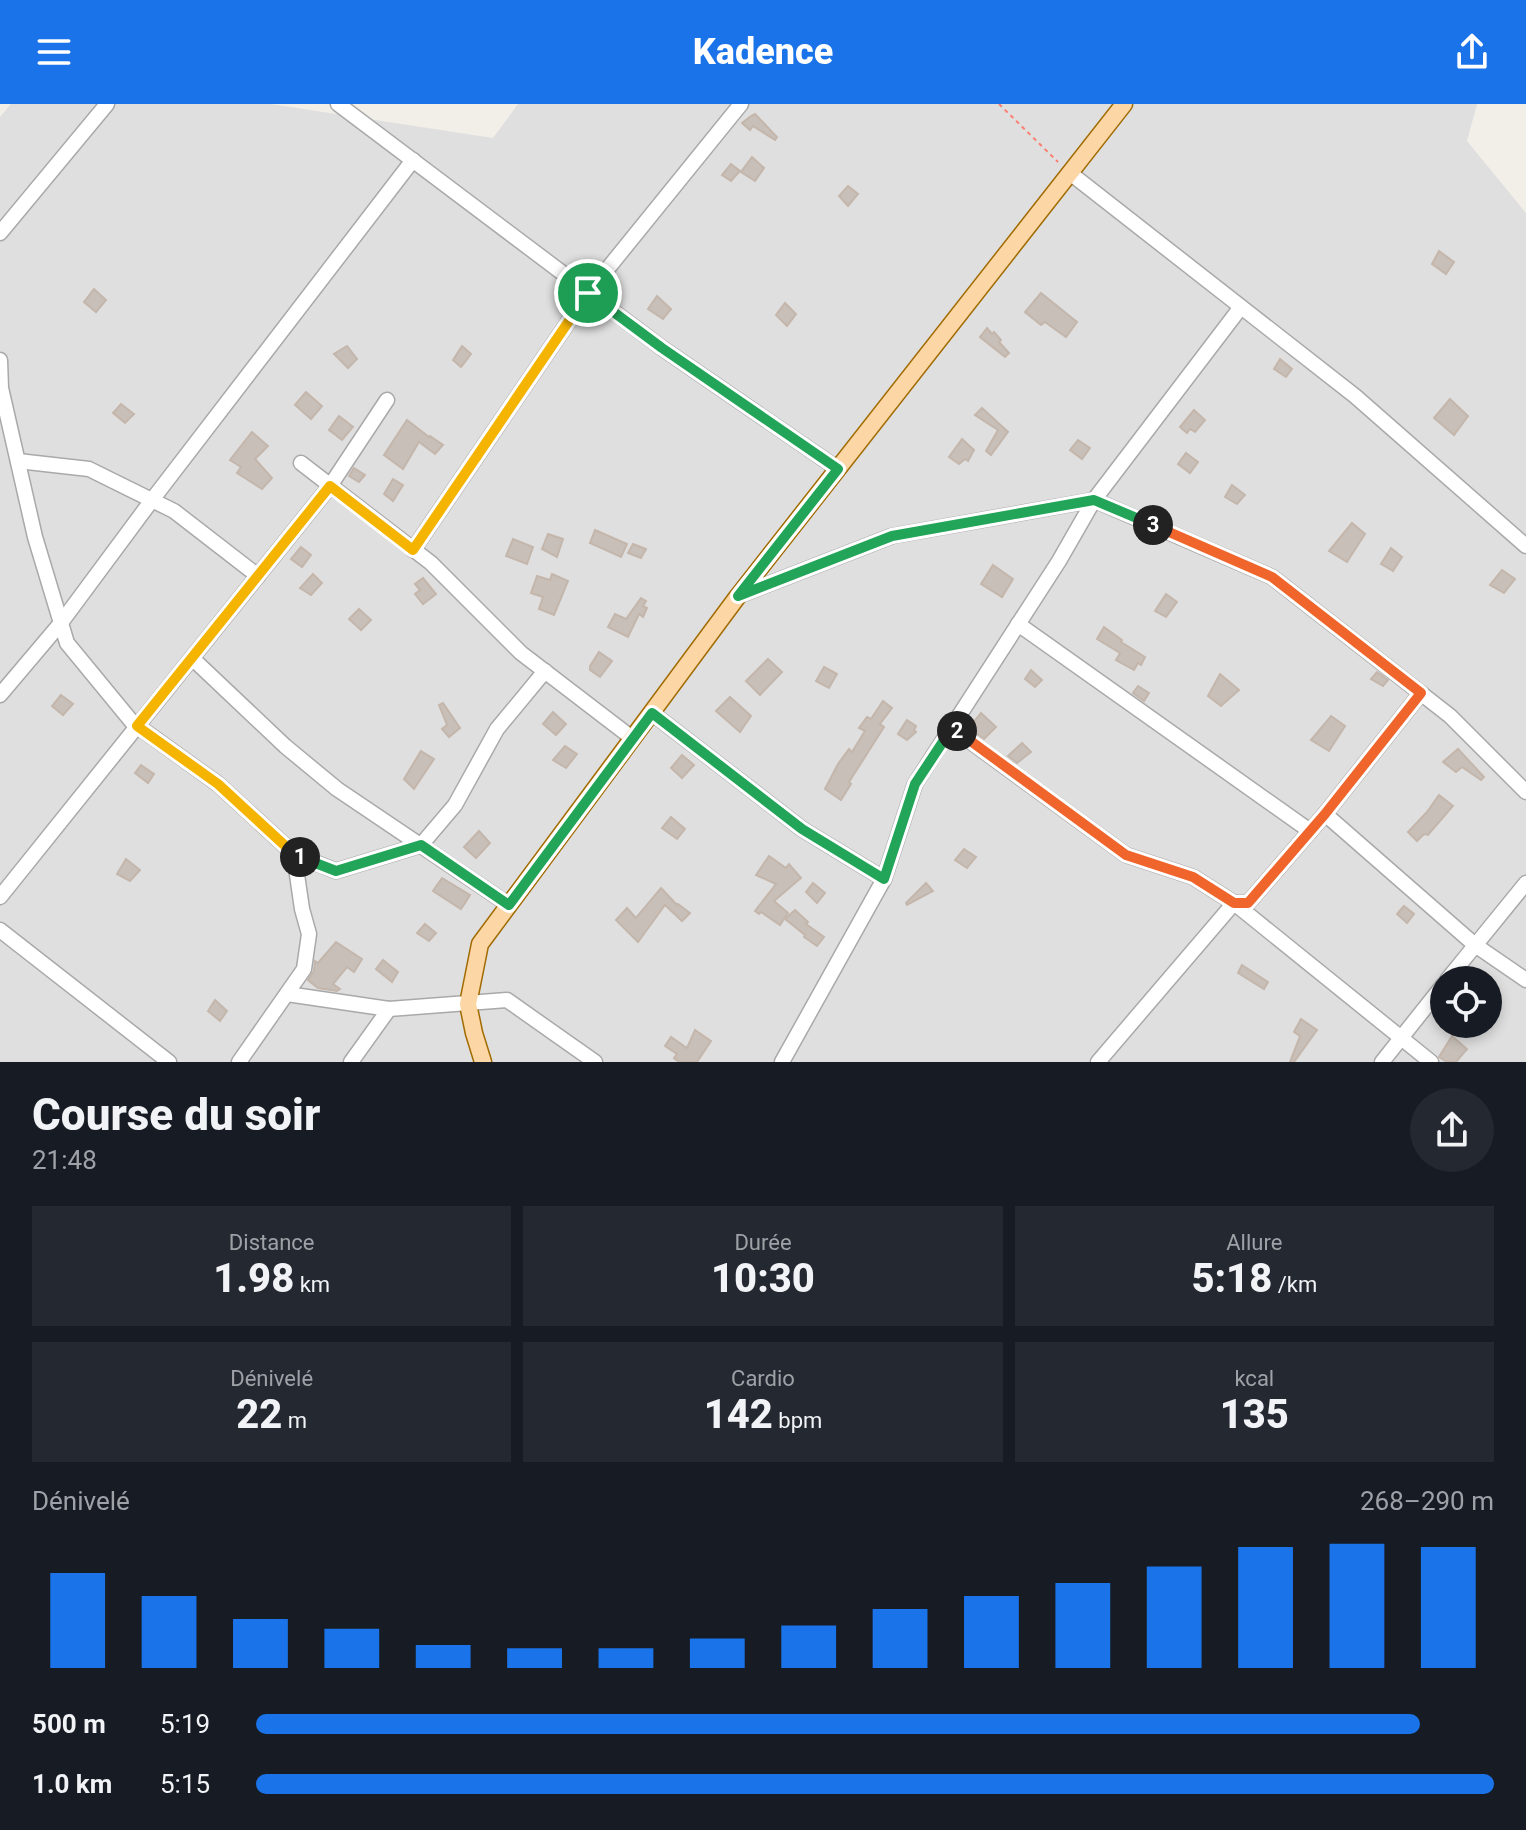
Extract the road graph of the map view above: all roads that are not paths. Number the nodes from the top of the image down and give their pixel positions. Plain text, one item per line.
1 (107, 104) edge
2 (338, 104) edge
3 (741, 104) edge
4 (1124, 104) edge
5 (413, 160) junction
6 (1070, 173) junction
7 (0, 233) edge
8 (588, 293) junction
9 (1241, 307) junction
10 (0, 360) edge
11 (387, 400) dead end
12 (18, 461) junction
13 (301, 463) dead end
14 (838, 469) junction
15 (330, 486) junction
16 (152, 500) junction
17 (1094, 500) junction
18 (1526, 546) edge
19 (413, 550) junction
20 (258, 576) junction
21 (738, 596) junction
22 (60, 624) junction
23 (1018, 624) junction
24 (192, 658) junction
25 (545, 671) junction
26 (1421, 693) junction
27 (0, 695) edge
28 (652, 713) junction
29 (137, 726) junction
30 (952, 728) junction
31 (632, 738) junction
32 (1526, 792) edge
33 (1325, 814) junction
34 (1310, 831) junction
35 (421, 845) junction
36 (294, 854) junction
37 (884, 879) junction
38 (1526, 883) edge
39 (0, 897) edge
40 (1234, 903) junction
41 (509, 905) junction
42 (0, 930) edge
43 (1475, 945) junction
44 (1459, 966) edge
45 (1526, 980) edge
46 (287, 994) junction
47 (1430, 1002) edge
48 (468, 1004) junction
49 (389, 1009) junction
50 (1401, 1038) junction
51 (169, 1062) edge
52 (239, 1062) edge
53 (351, 1062) edge
54 (483, 1062) edge
55 (595, 1062) edge
56 (782, 1062) edge
57 (1098, 1062) edge
58 (1382, 1062) edge
59 (1431, 1062) edge

1 - 7 street
2 - 5 street
3 - 8 street
4 - 6 main road
5 - 8 street
5 - 16 street
6 - 9 street
6 - 14 main road
8 - 14 street
8 - 19 street
9 - 17 street
9 - 18 street
10 - 12 street
11 - 15 street
12 - 16 street
12 - 22 street
13 - 15 street
14 - 21 main road
15 - 19 street
15 - 20 street
16 - 20 street
16 - 22 street
17 - 21 street
17 - 23 street
17 - 26 street
19 - 25 street
20 - 24 street
21 - 28 main road
22 - 27 street
22 - 29 street
23 - 30 street
23 - 34 street
24 - 29 street
24 - 35 street
25 - 31 street
25 - 35 street
26 - 32 street
26 - 33 street
28 - 31 main road
28 - 37 street
29 - 36 street
29 - 39 street
30 - 37 street
30 - 40 street
31 - 41 main road
33 - 34 street
33 - 43 street
34 - 40 street
35 - 36 street
35 - 41 street
36 - 46 street
37 - 56 street
38 - 43 street
40 - 50 street
40 - 57 street
41 - 48 main road
42 - 51 street
43 - 44 street
43 - 45 street
46 - 49 street
46 - 52 street
47 - 50 street
48 - 49 street
48 - 54 main road
48 - 55 street
49 - 53 street
50 - 58 street
50 - 59 street

